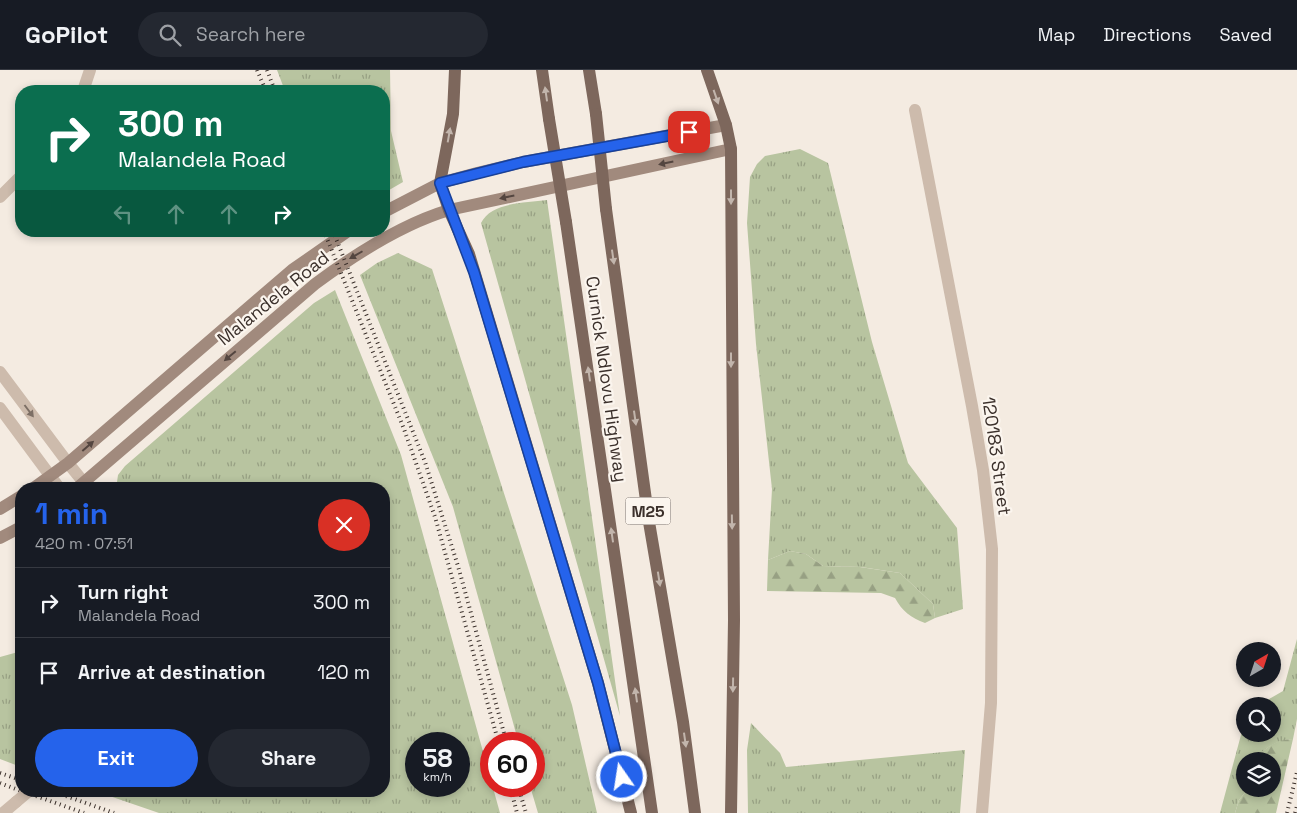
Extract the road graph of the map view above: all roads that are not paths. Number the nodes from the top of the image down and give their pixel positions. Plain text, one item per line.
1 (90, 70) edge
2 (455, 70) edge
3 (542, 70) edge
4 (589, 70) edge
5 (707, 70) edge
6 (85, 85) edge
7 (915, 110) dead end
8 (726, 125) junction
9 (731, 148) junction
10 (15, 182) edge
11 (440, 183) junction
12 (0, 197) edge
13 (390, 209) edge
14 (449, 210) junction
15 (339, 237) edge
16 (390, 237) edge
17 (390, 237) edge
18 (0, 372) edge
19 (0, 408) edge
20 (68, 463) junction
21 (50, 476) junction
22 (42, 482) edge
23 (55, 482) edge
24 (80, 482) edge
25 (88, 482) edge
26 (15, 500) edge
27 (0, 509) edge
28 (15, 529) edge
29 (0, 538) edge
30 (22, 797) edge
31 (3, 813) edge
32 (630, 813) edge
33 (652, 813) edge
34 (695, 813) edge
35 (731, 813) edge
36 (982, 813) edge

1 - 6 street
11 -> 2 main road
33 -> 3 main road, Curnick Ndlovu Highway / M25, bridge
4 -> 34 main road, Curnick Ndlovu Highway / M25, bridge
5 -> 8 main road
7 - 36 street, 120183 Street
8 - 9 main road
8 - 11 main road
9 -> 14 main road, Malandela Road
9 -> 35 main road
10 - 12 street
11 - 13 main road
11 - 14 main road
14 -> 16 main road, Malandela Road
14 - 32 main road
20 -> 15 main road, Malandela Road
17 -> 25 main road, Malandela Road
18 -> 20 street
19 - 21 street
20 - 21 main road, Malandela Road
20 - 24 street
21 - 22 main road, Malandela Road
21 - 23 street
26 - 27 main road
28 - 29 main road
30 - 31 street, bridge

